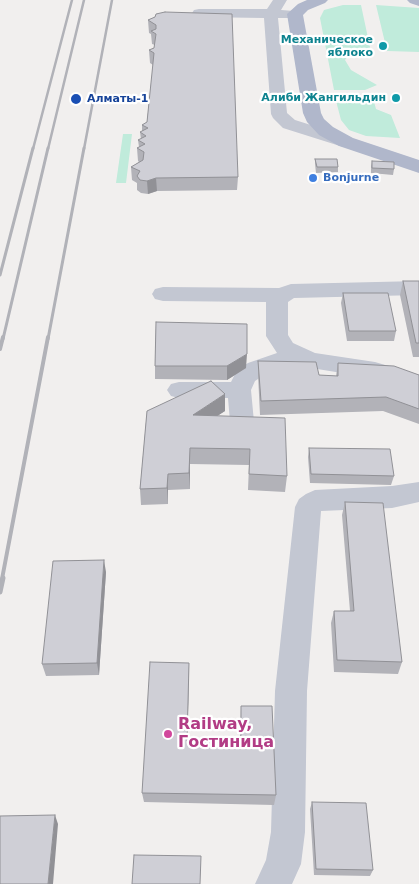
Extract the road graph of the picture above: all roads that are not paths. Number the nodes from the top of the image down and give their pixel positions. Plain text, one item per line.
1 (308, 0) edge
2 (320, 0) edge
3 (276, 7) edge
4 (199, 14) edge
5 (295, 14) junction
6 (346, 142) junction
7 (419, 147) edge
8 (419, 167) edge
9 (419, 288) edge
10 (164, 294) dead end
11 (282, 295) junction
12 (296, 354) junction
13 (419, 384) edge
14 (179, 390) dead end
15 (239, 390) junction
16 (242, 422) edge
17 (419, 492) edge
18 (272, 884) edge

1 - 5 main road
2 - 5 main road
3 - 4 street
3 - 5 street
3 - 6 street
5 - 6 main road
6 - 7 main road
6 - 8 main road
9 - 11 street
10 - 11 street
11 - 12 street
12 - 13 street
12 - 15 street
14 - 15 street
15 - 16 street
17 - 18 street

